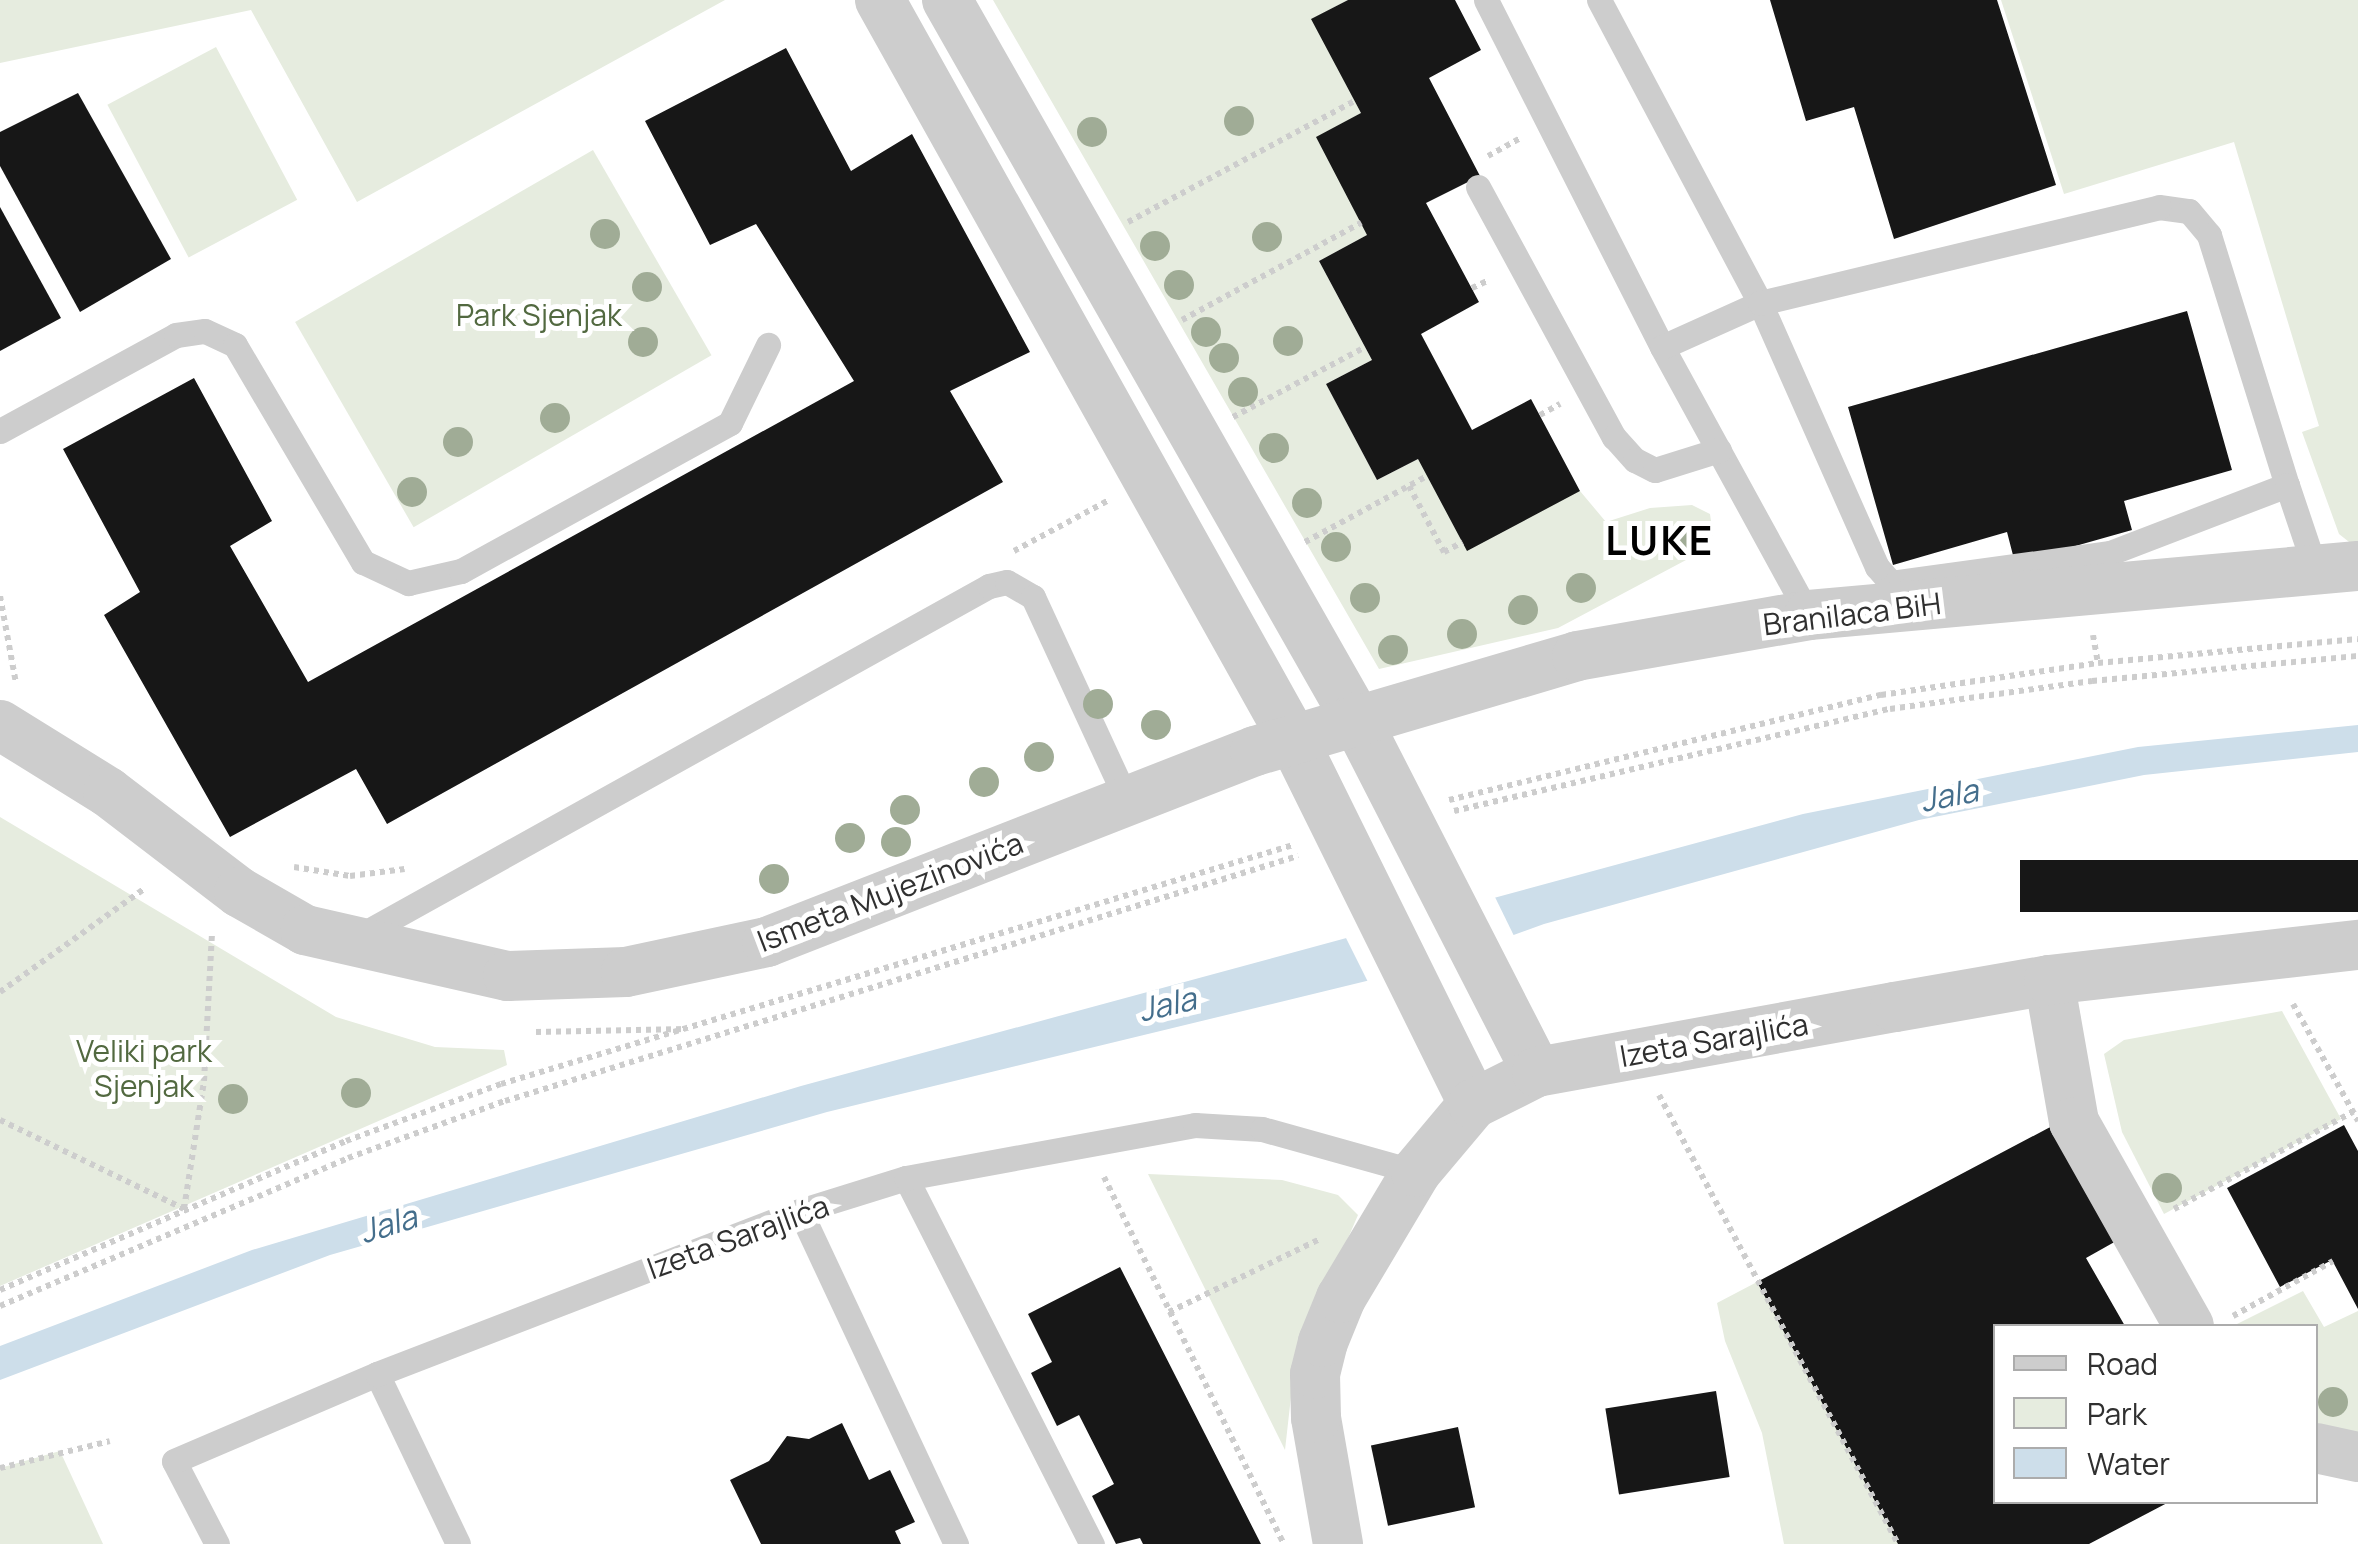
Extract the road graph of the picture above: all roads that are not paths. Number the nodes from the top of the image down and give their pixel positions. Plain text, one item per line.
1 (880, 0) edge
2 (948, 0) edge
3 (1486, 0) edge
4 (1600, 0) edge
5 (1476, 175) road end
6 (1760, 302) junction
7 (768, 344) dead end
8 (1662, 347) junction
9 (0, 431) edge
10 (1719, 450) junction
11 (2288, 485) junction
12 (2336, 567) edge
13 (1810, 615) junction
14 (1355, 717) junction
15 (0, 725) edge
16 (1294, 738) junction
17 (1127, 800) junction
18 (347, 943) junction
19 (2358, 945) edge
20 (2049, 980) junction
21 (1537, 1072) junction
22 (1472, 1104) junction
23 (1416, 1172) junction
24 (906, 1178) junction
25 (800, 1211) junction
26 (2208, 1322) edge
27 (376, 1374) junction
28 (2318, 1448) edge
29 (2358, 1457) edge
30 (217, 1544) edge
31 (458, 1544) edge
32 (956, 1544) edge
33 (1092, 1544) edge
34 (1338, 1544) edge

1 - 16 street
2 - 14 street
3 - 8 lane
4 - 6 lane
5 - 10 lane
6 - 8 lane
6 - 11 lane
6 - 11 lane
7 - 9 lane
8 - 10 lane
10 - 13 lane
11 - 12 lane
12 - 13 street, Branilaca BiH
13 - 14 street, Branilaca BiH
14 - 16 street, Branilaca BiH
14 - 21 street
15 - 18 street, Ismeta Mujezinovića
16 - 17 street, Ismeta Mujezinovića
16 - 22 street
17 - 18 street, Ismeta Mujezinovića
17 - 18 lane
19 - 20 street, Izeta Sarajlića
20 - 21 street, Izeta Sarajlića
20 - 26 street
21 - 22 street, Izeta Sarajlića
22 - 23 street, Izeta Sarajlića
23 - 24 lane, Izeta Sarajlića
23 - 34 street, Izeta Sarajlića
24 - 25 lane, Izeta Sarajlića
24 - 33 lane
25 - 27 lane, Izeta Sarajlića
25 - 32 lane
27 - 30 lane, Izeta Sarajlića
27 - 31 lane
28 - 29 street

